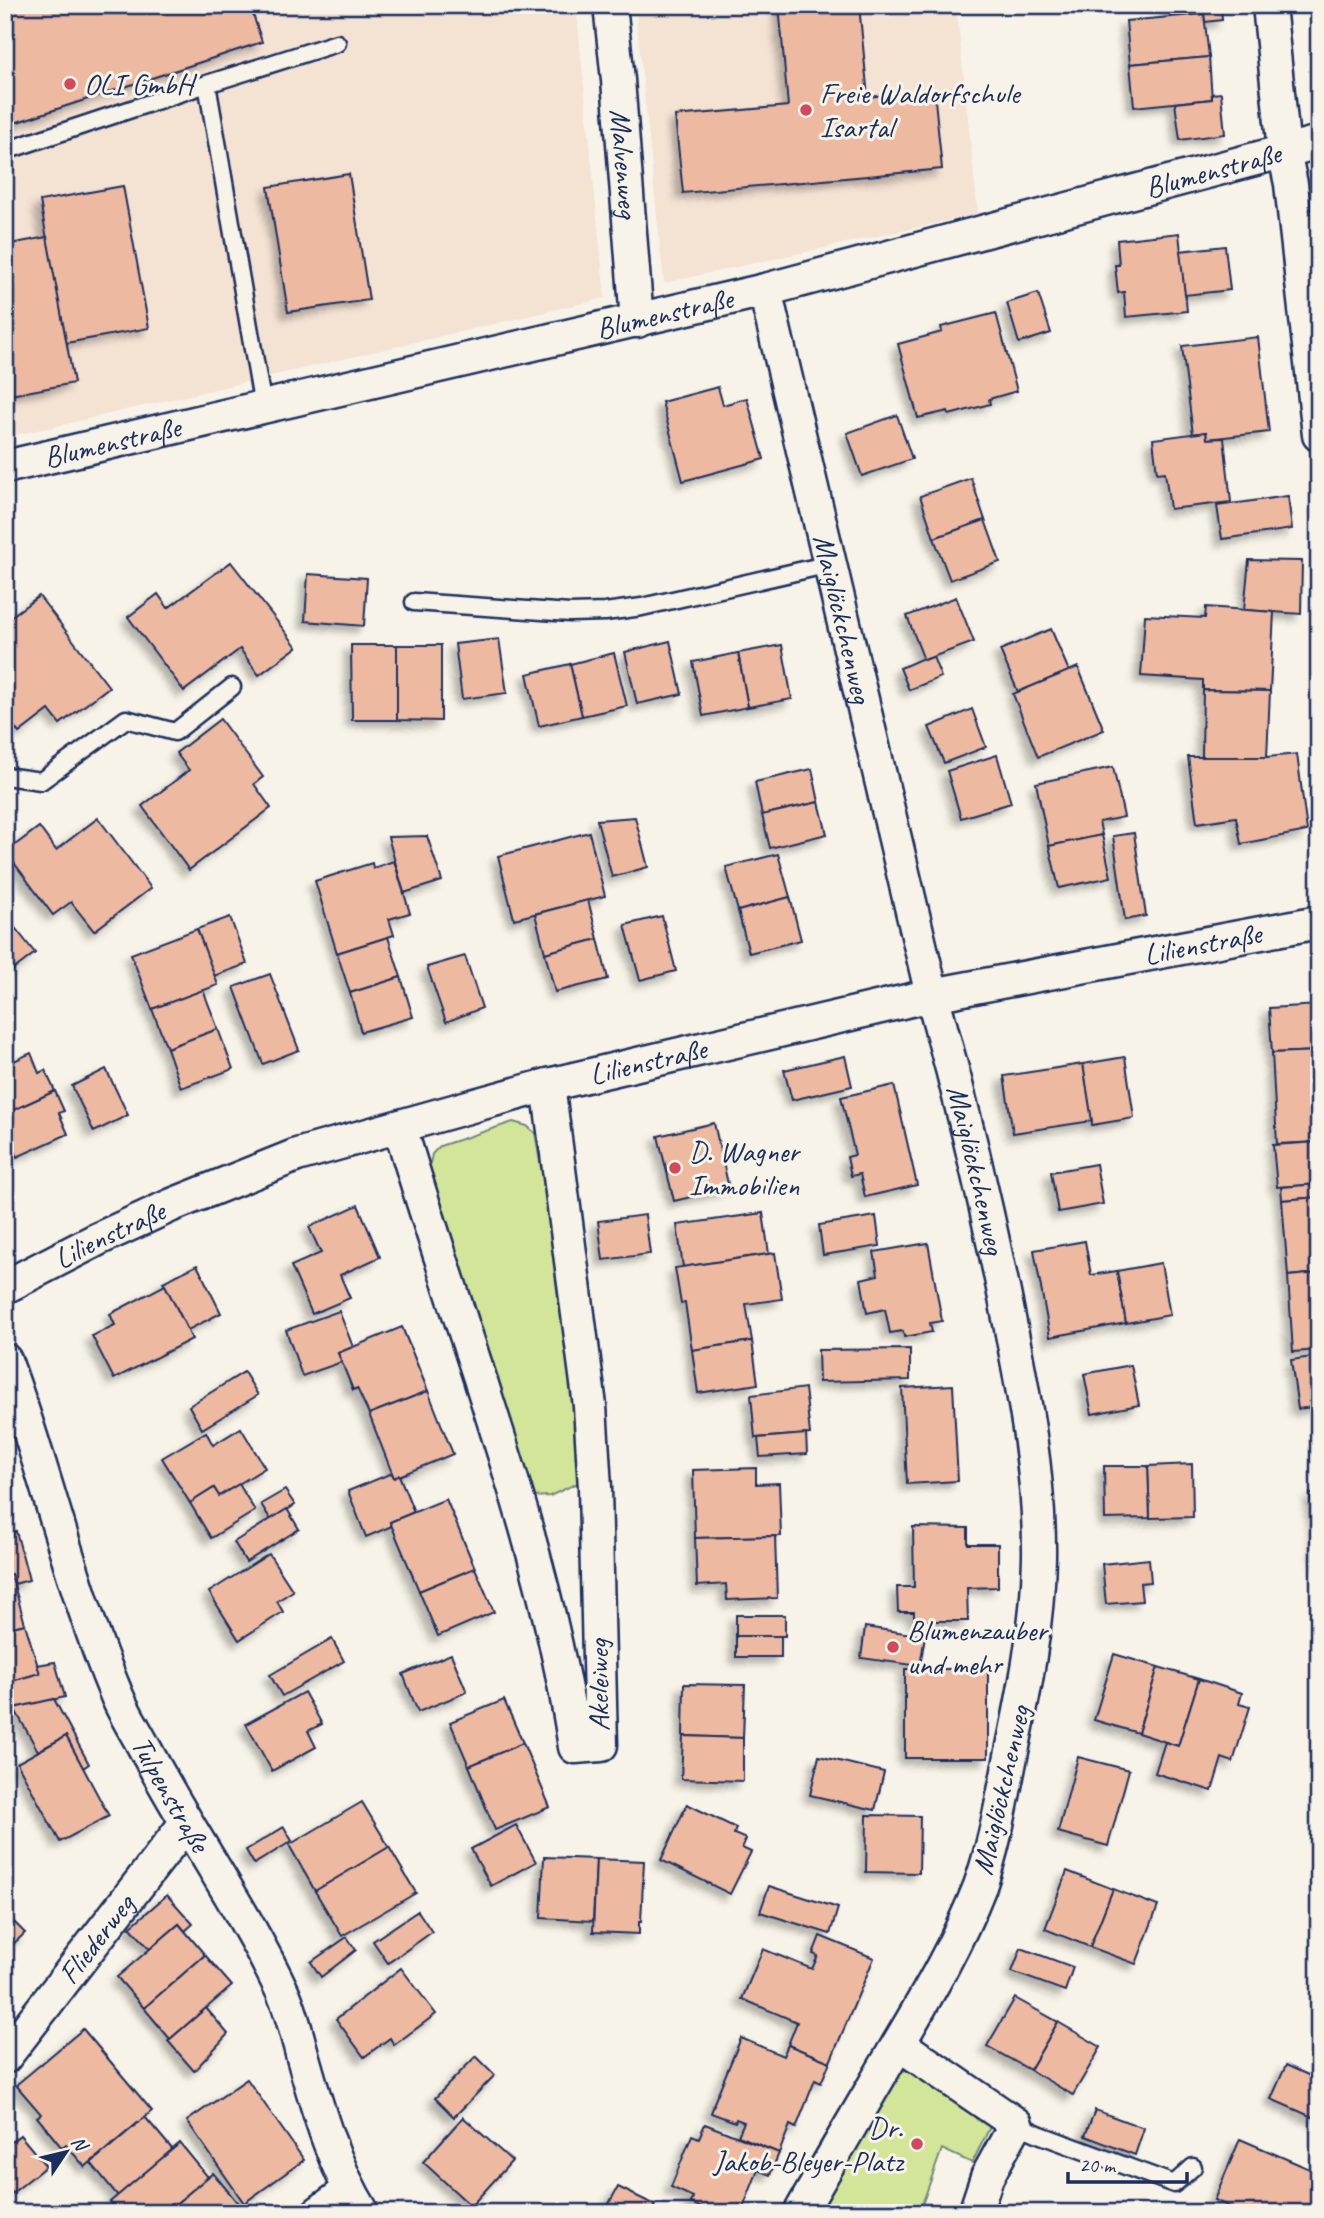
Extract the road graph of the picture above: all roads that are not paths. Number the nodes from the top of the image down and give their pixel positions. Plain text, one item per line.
1 (610, 5) edge
2 (1269, 5) edge
3 (337, 43) dead end
4 (207, 84) junction
5 (1319, 142) edge
6 (5, 151) edge
7 (1284, 151) junction
8 (765, 289) junction
9 (637, 320) junction
10 (263, 407) junction
11 (1319, 435) edge
12 (5, 467) edge
13 (830, 564) junction
14 (414, 602) dead end
15 (232, 687) dead end
16 (5, 776) edge
17 (1319, 922) edge
18 (932, 995) junction
19 (548, 1085) junction
20 (400, 1127) junction
21 (5, 1287) edge
22 (5, 1360) edge
23 (186, 1823) junction
24 (899, 2044) junction
25 (5, 2057) edge
26 (1016, 2124) junction
27 (1193, 2166) dead end
28 (356, 2201) edge
29 (318, 2213) edge
30 (800, 2213) edge
31 (975, 2213) edge

1 - 9 street, Malvenweg
2 - 7 street
3 - 4 lane
4 - 6 lane
4 - 10 lane
5 - 7 street, Blumenstraße
7 - 8 street, Blumenstraße
7 - 11 street
8 - 9 street, Blumenstraße
8 - 13 street, Maiglöckchenweg
9 - 10 street, Blumenstraße
10 - 12 street, Blumenstraße
13 - 14 lane
13 - 18 street, Maiglöckchenweg
15 - 16 lane
17 - 18 street, Lilienstraße
18 - 19 street, Lilienstraße
18 - 24 street, Maiglöckchenweg
19 - 20 street, Lilienstraße
19 - 20 street, Akeleiweg
20 - 21 street, Lilienstraße
22 - 23 street, Tulpenstraße
23 - 25 street, Fliederweg
23 - 28 street, Tulpenstraße
24 - 26 street
24 - 30 street, Maiglöckchenweg
26 - 27 lane
26 - 31 street
28 - 29 street

